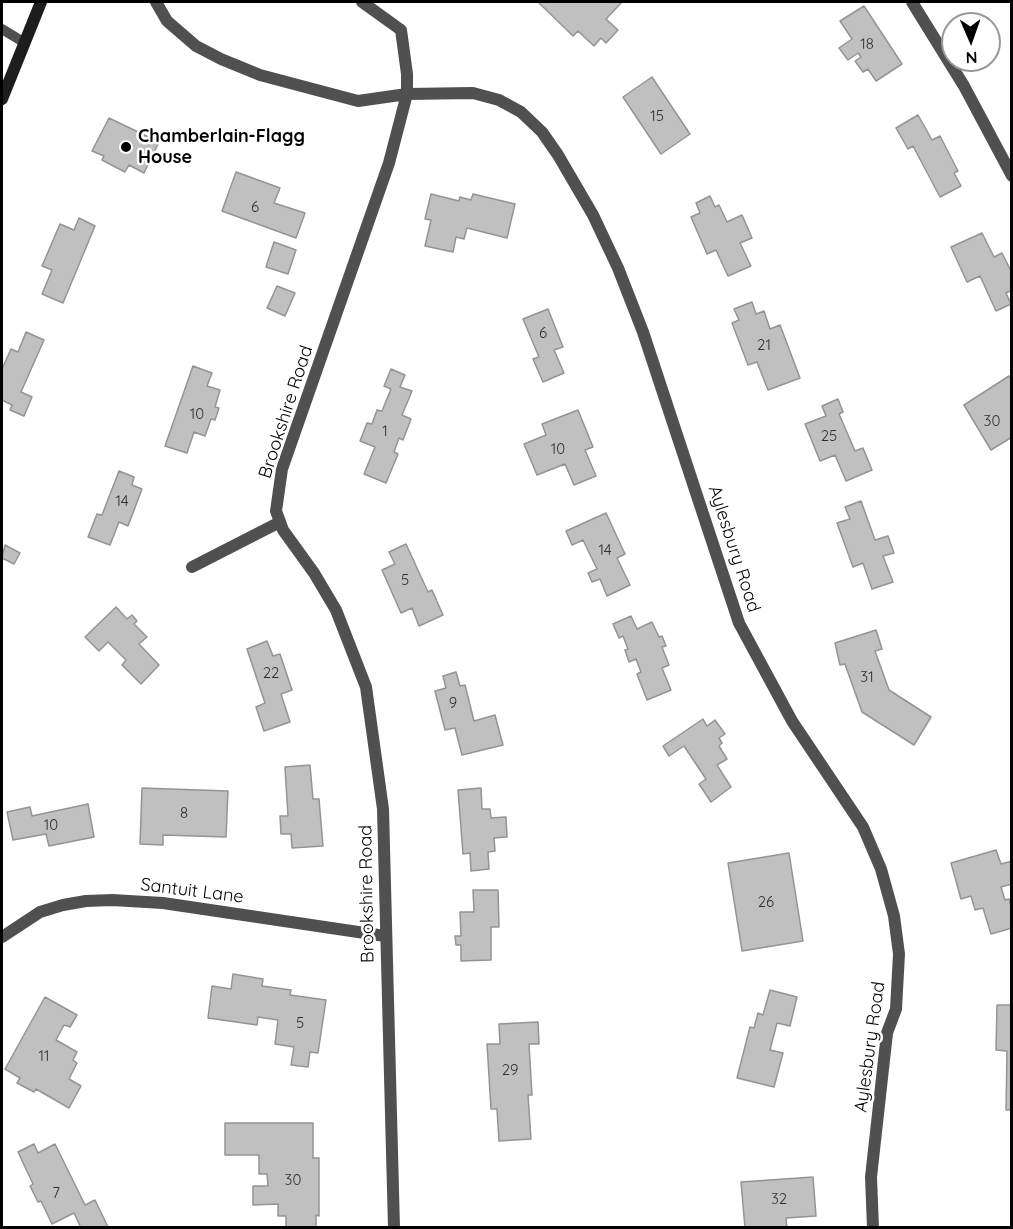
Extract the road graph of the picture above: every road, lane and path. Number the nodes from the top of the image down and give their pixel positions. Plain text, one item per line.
1 (41, 2) edge
2 (156, 2) edge
3 (362, 2) edge
4 (912, 2) edge
5 (2, 29) edge
6 (26, 42) junction
7 (407, 94) junction
8 (2, 99) edge
9 (1011, 176) edge
10 (280, 522) junction
11 (192, 567) dead end
12 (386, 936) junction
13 (2, 937) edge
14 (394, 1227) edge
15 (873, 1227) edge

1 - 6 street
2 - 7 street
3 - 7 street
4 - 9 street
5 - 6 lane
6 - 8 street
7 - 10 street, Brookshire Road
7 - 15 street, Aylesbury Road
10 - 11 street
10 - 12 street, Brookshire Road
12 - 13 street, Santuit Lane
12 - 14 street, Brookshire Road

